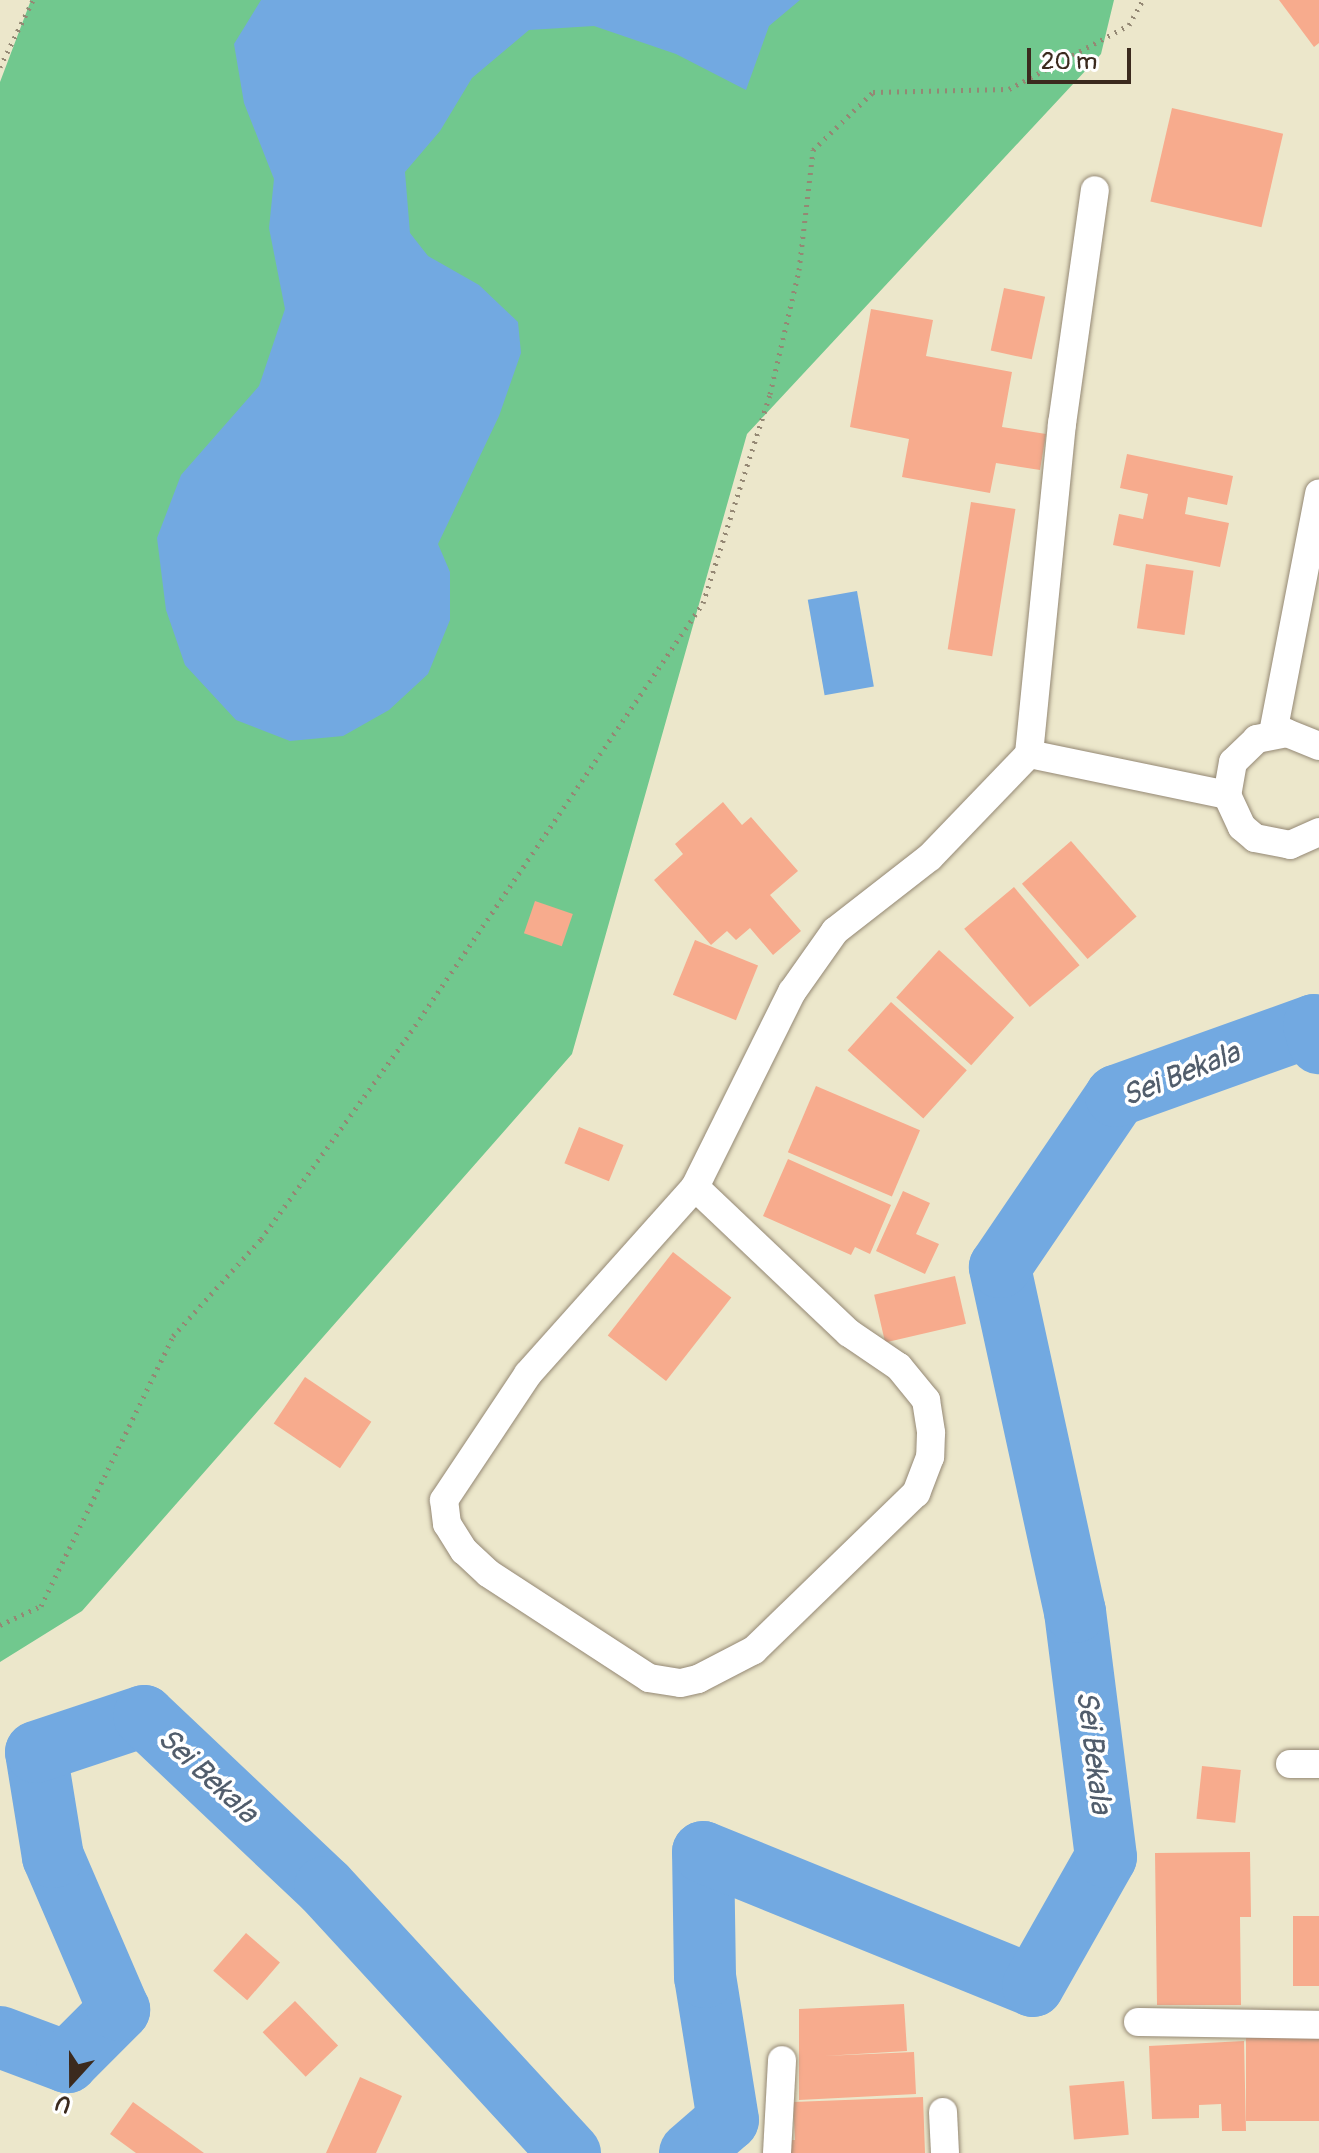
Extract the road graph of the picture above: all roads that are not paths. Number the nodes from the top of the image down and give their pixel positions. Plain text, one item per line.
1 (1095, 190) dead end
2 (1319, 493) edge
3 (1273, 733) junction
4 (1319, 746) edge
5 (1029, 754) junction
6 (1227, 795) junction
7 (1319, 832) edge
8 (695, 1187) junction
9 (1290, 1764) dead end
10 (1319, 1764) edge
11 (1138, 2022) dead end
12 (1319, 2025) edge
13 (782, 2060) dead end
14 (943, 2112) dead end
15 (777, 2153) edge
16 (945, 2153) edge

1 - 5 street
2 - 3 street
3 - 4 street
3 - 6 street
5 - 6 street
5 - 8 street
6 - 7 street
8 - 8 street
9 - 10 street
11 - 12 street
13 - 15 street
14 - 16 street

